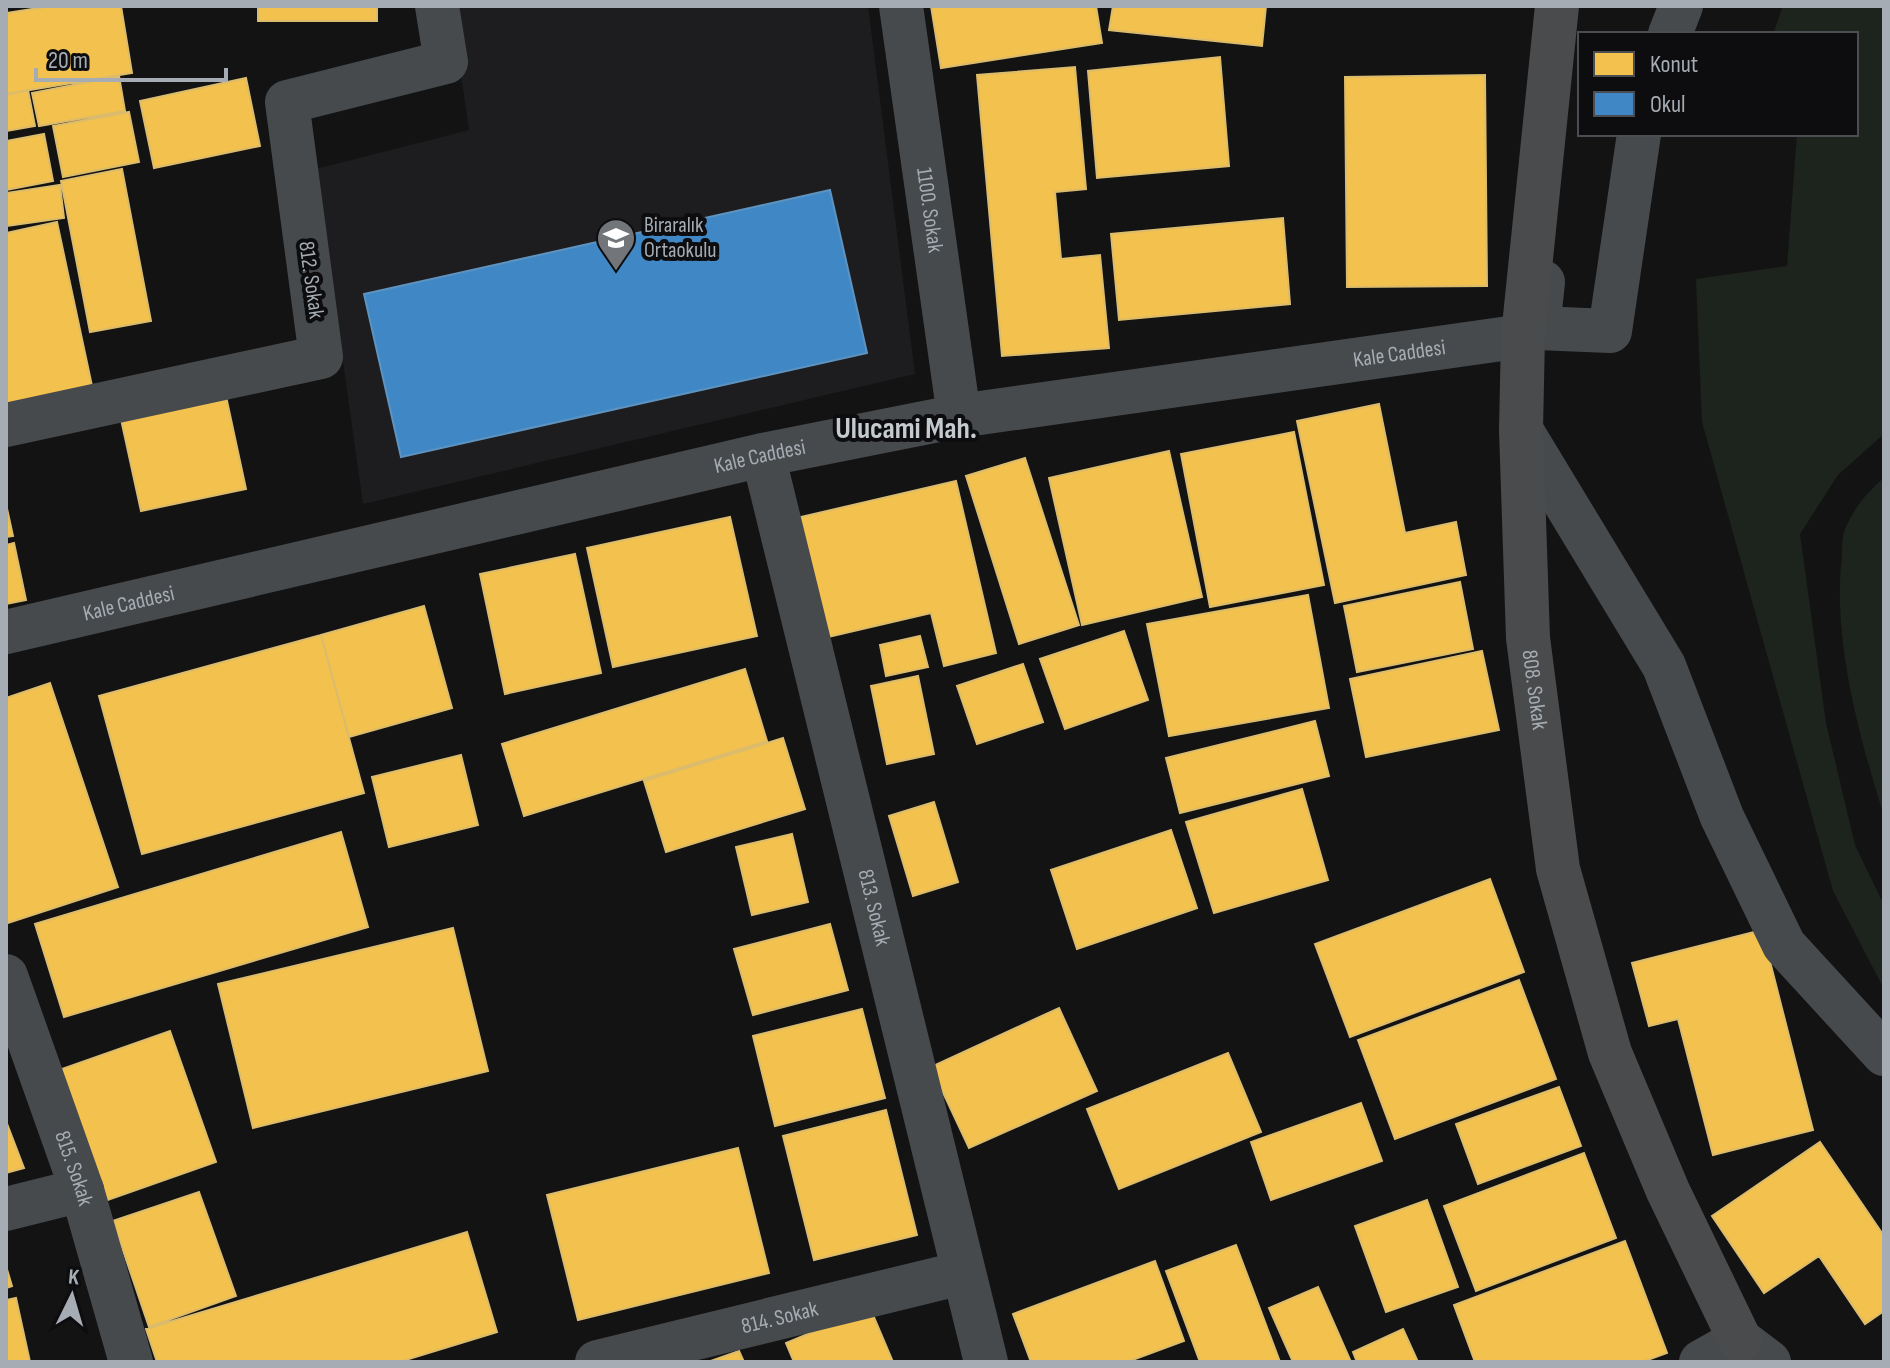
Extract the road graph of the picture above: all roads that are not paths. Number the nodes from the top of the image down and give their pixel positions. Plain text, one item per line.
1 (437, 6) edge
2 (901, 6) edge
3 (1557, 6) edge
4 (1571, 6) edge
5 (1681, 6) edge
6 (1671, 32) edge
7 (1639, 136) edge
8 (1523, 336) junction
9 (959, 416) junction
10 (6, 425) edge
11 (1521, 430) junction
12 (763, 455) junction
13 (6, 632) edge
14 (6, 976) edge
15 (1884, 1054) edge
16 (82, 1190) junction
17 (6, 1209) edge
18 (962, 1273) junction
19 (1754, 1351) edge
20 (131, 1362) edge
21 (597, 1362) edge
22 (986, 1362) edge
23 (1701, 1362) edge

1 - 10 street, 812. Sokak
2 - 9 street, 1100. Sokak
3 - 8 main road, 808. Sokak
4 - 7 street
5 - 6 street
8 - 9 street, Kale Caddesi
8 - 11 main road, 808. Sokak
9 - 12 street, Kale Caddesi
11 - 15 street
11 - 19 main road, 808. Sokak
12 - 13 street, Kale Caddesi
12 - 18 street, 813. Sokak
14 - 16 street, 815. Sokak
16 - 17 street
16 - 20 street, 815. Sokak
18 - 21 street, 814. Sokak
18 - 22 street, 813. Sokak
19 - 23 street

